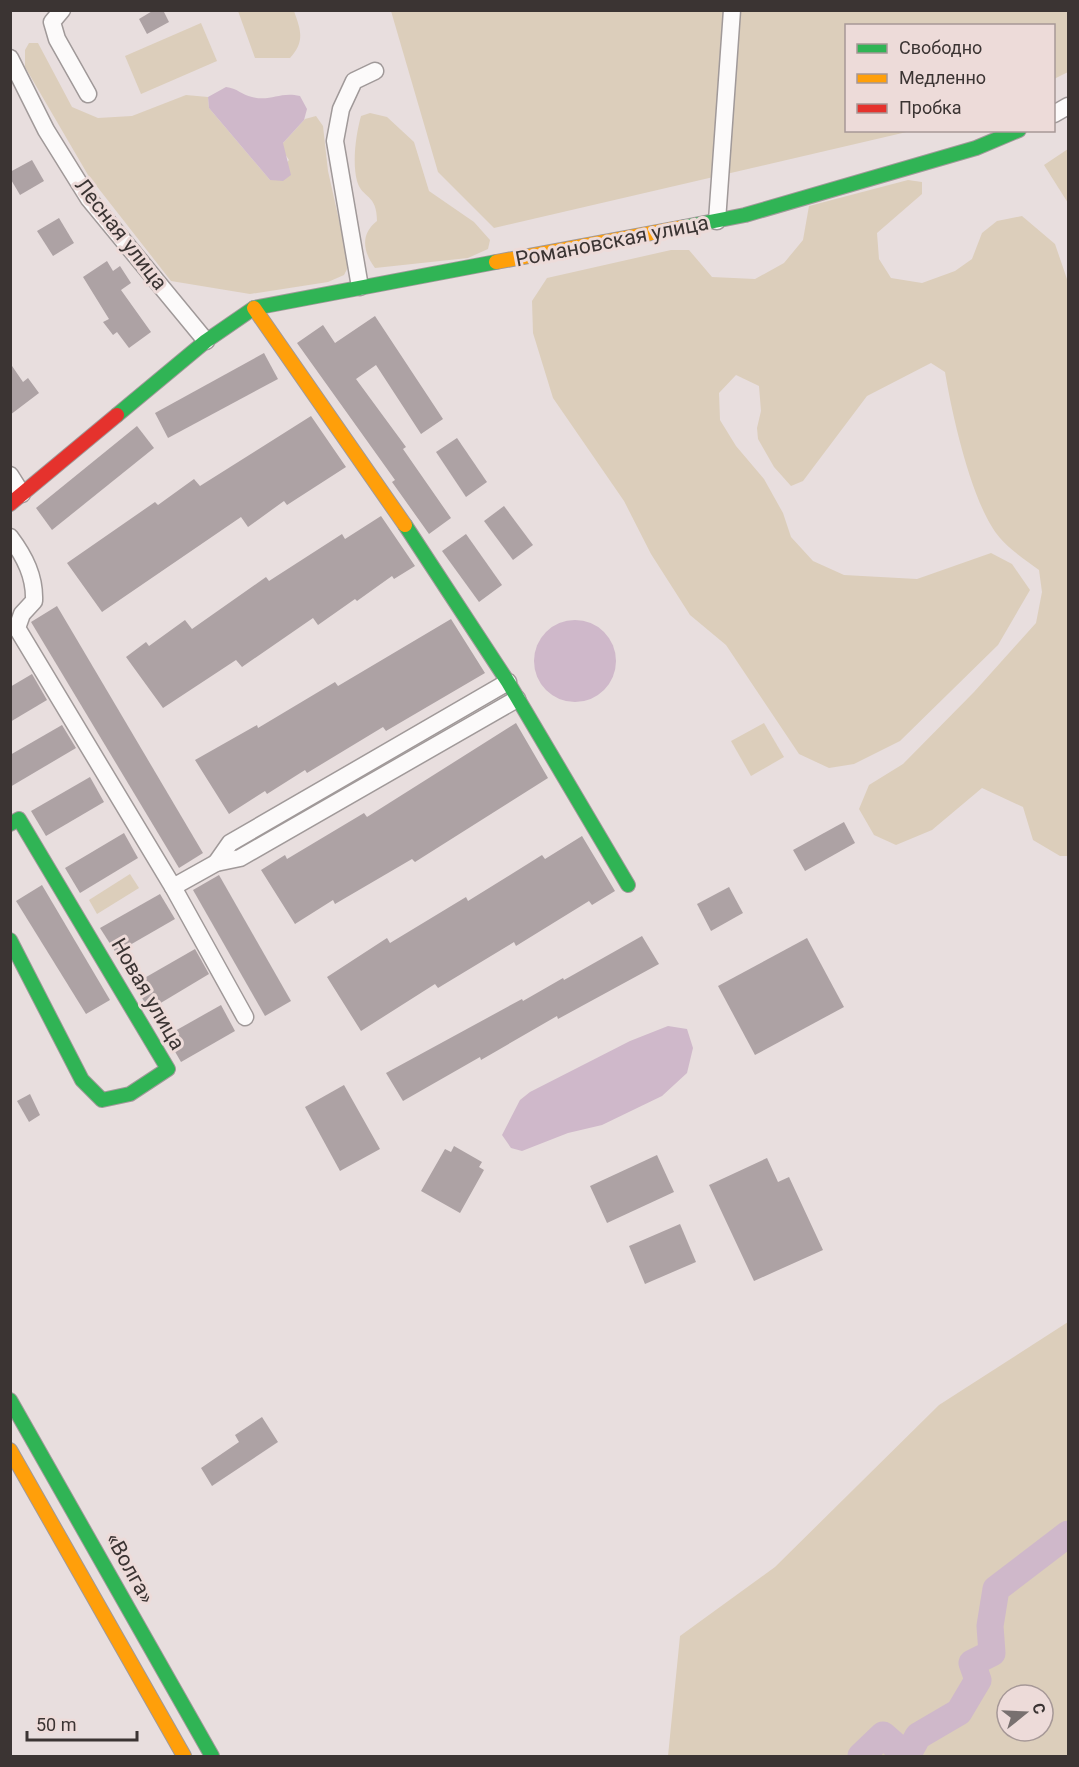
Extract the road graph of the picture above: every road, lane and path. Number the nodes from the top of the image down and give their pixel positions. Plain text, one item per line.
1 (62, 10) edge
2 (732, 10) edge
3 (10, 58) edge
4 (375, 71) dead end
5 (88, 94) dead end
6 (1014, 132) edge
7 (717, 221) junction
8 (360, 287) junction
9 (254, 308) junction
10 (206, 341) junction
11 (10, 475) edge
12 (16, 499) edge
13 (10, 537) edge
14 (508, 682) junction
15 (517, 699) junction
16 (412, 738) junction
17 (422, 754) junction
18 (303, 802) junction
19 (313, 817) junction
20 (10, 824) edge
21 (216, 863) junction
22 (628, 885) dead end
23 (173, 887) junction
24 (10, 939) edge
25 (245, 1017) dead end
26 (10, 1400) edge
27 (10, 1450) edge
28 (184, 1756) edge
29 (212, 1756) edge

1 - 5 street
2 - 7 street
3 - 10 street, Лесная улица
4 - 8 street
6 - 7 main road, Романовская улица
7 - 8 main road, Романовская улица
8 - 9 main road, Романовская улица
9 - 10 main road, Романовская улица
9 - 14 main road
10 - 12 main road, Романовская улица
11 - 12 street
13 - 23 street
14 - 15 main road
14 - 16 street
15 - 17 street
15 - 22 main road
16 - 17 street
16 - 18 street
17 - 19 street
18 - 19 street
18 - 21 street
19 - 21 street
20 - 24 main road, Новая улица
21 - 23 street
23 - 25 street
26 - 29 main road, «Волга»
27 - 28 main road

